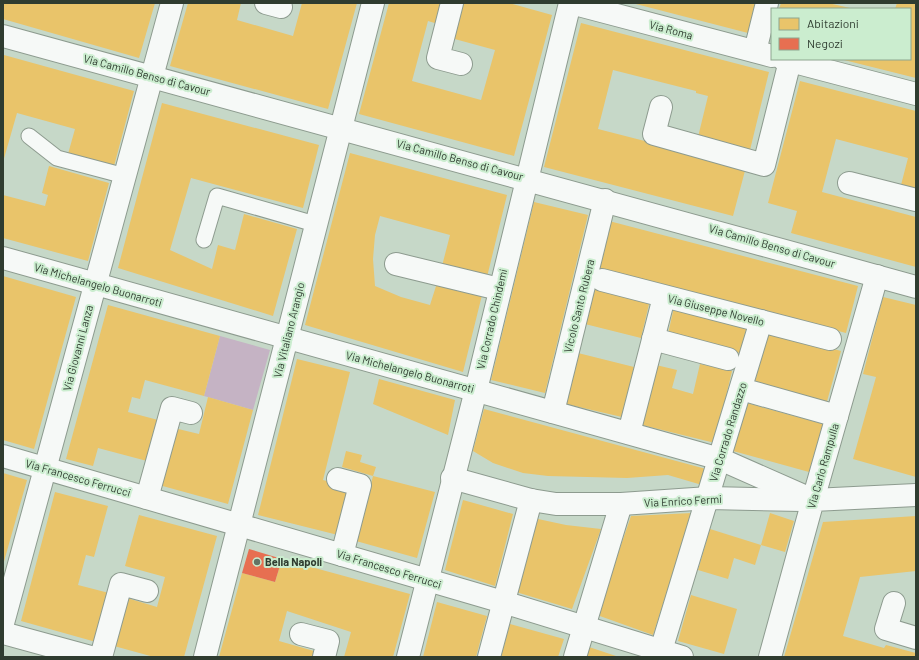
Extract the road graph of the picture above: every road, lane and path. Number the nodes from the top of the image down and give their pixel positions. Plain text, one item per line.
1 (172, 3) edge
2 (373, 3) edge
3 (452, 3) edge
4 (570, 3) edge
5 (767, 3) edge
6 (771, 30) edge
7 (3, 36) edge
8 (771, 56) edge
9 (775, 60) edge
10 (786, 60) edge
11 (461, 64) dead end
12 (152, 77) junction
13 (916, 94) edge
14 (661, 107) dead end
15 (341, 128) junction
16 (30, 136) dead end
17 (125, 176) junction
18 (526, 178) junction
19 (849, 183) dead end
20 (605, 200) junction
21 (916, 200) edge
22 (315, 224) junction
23 (204, 240) dead end
24 (3, 258) edge
25 (396, 264) dead end
26 (877, 276) junction
27 (602, 280) dead end
28 (95, 285) junction
29 (916, 287) edge
30 (499, 289) junction
31 (664, 296) junction
32 (761, 322) junction
33 (287, 338) junction
34 (653, 339) junction
35 (830, 339) dead end
36 (728, 359) dead end
37 (741, 389) junction
38 (476, 390) junction
39 (553, 412) junction
40 (190, 413) dead end
41 (837, 416) junction
42 (629, 433) junction
43 (3, 456) edge
44 (720, 459) junction
45 (45, 468) junction
46 (338, 478) dead end
47 (452, 478) junction
48 (916, 495) edge
49 (147, 498) junction
50 (708, 498) junction
51 (531, 500) junction
52 (813, 500) junction
53 (621, 504) junction
54 (240, 525) junction
55 (342, 555) junction
56 (427, 581) junction
57 (148, 591) dead end
58 (503, 602) junction
59 (894, 603) dead end
60 (3, 623) edge
61 (584, 628) junction
62 (3, 633) edge
63 (301, 634) dead end
64 (916, 638) edge
65 (660, 654) edge
66 (91, 657) edge
67 (101, 657) edge
68 (205, 657) edge
69 (324, 657) edge
70 (408, 657) edge
71 (489, 657) edge
72 (575, 657) edge
73 (682, 657) edge
74 (770, 657) edge

1 - 12 street, Via Giovanni Lanza
2 - 15 street, Via Vitaliano Arangio
3 - 11 street
4 - 8 street, Via Roma
4 - 18 street, Via Corrado Chindemi
5 - 6 street
7 - 12 street, Via Camillo Benso di Cavour
9 - 14 street
10 - 13 street, Via Roma
12 - 15 street, Via Camillo Benso di Cavour
12 - 17 street, Via Giovanni Lanza
15 - 18 street, Via Camillo Benso di Cavour
15 - 22 street, Via Vitaliano Arangio
16 - 17 lane
17 - 28 street, Via Giovanni Lanza
18 - 20 street, Via Camillo Benso di Cavour
18 - 30 street, Via Corrado Chindemi
19 - 21 street
20 - 26 street, Via Camillo Benso di Cavour
20 - 39 street, Vicolo Santo Rubera
22 - 23 lane
22 - 33 street, Via Vitaliano Arangio
24 - 28 street, Via Michelangelo Buonarroti
25 - 30 street
26 - 29 street, Via Camillo Benso di Cavour
26 - 41 street, Via Carlo Rampulla
27 - 31 street, Via Giuseppe Novello
28 - 33 street, Via Michelangelo Buonarroti
28 - 45 street, Via Giovanni Lanza
30 - 38 street, Via Corrado Chindemi
31 - 32 street, Via Giuseppe Novello
31 - 34 street
32 - 35 street, Via Giuseppe Novello
32 - 37 street, Via Corrado Randazzo
33 - 38 street, Via Michelangelo Buonarroti
33 - 54 street, Via Vitaliano Arangio
34 - 36 street
34 - 42 street
37 - 41 street
37 - 44 street, Via Corrado Randazzo
38 - 39 street, Via Michelangelo Buonarroti
38 - 47 street, Via Corrado Chindemi
39 - 42 street, Via Michelangelo Buonarroti
40 - 49 street
41 - 52 street, Via Carlo Rampulla
42 - 44 street, Via Michelangelo Buonarroti
43 - 45 street, Via Francesco Ferrucci
44 - 50 street, Via Corrado Randazzo
44 - 52 street, Via Michelangelo Buonarroti
45 - 49 street, Via Francesco Ferrucci
45 - 60 street, Via Giovanni Lanza
46 - 55 street
47 - 51 street, Via Enrico Fermi
47 - 56 street, Via Corrado Chindemi
48 - 52 street, Via Enrico Fermi
49 - 54 street, Via Francesco Ferrucci
50 - 52 street, Via Enrico Fermi
50 - 53 street, Via Enrico Fermi
50 - 65 street, Via Corrado Randazzo
51 - 53 street, Via Enrico Fermi
51 - 58 street
52 - 74 street, Via Carlo Rampulla
53 - 61 street
54 - 55 street, Via Francesco Ferrucci
54 - 68 street, Via Vitaliano Arangio
55 - 56 street, Via Francesco Ferrucci
56 - 58 street, Via Francesco Ferrucci
56 - 70 street, Via Corrado Chindemi
57 - 67 street
58 - 61 street, Via Francesco Ferrucci
58 - 71 street
59 - 64 street
61 - 65 street, Via Francesco Ferrucci
61 - 72 street
62 - 66 street
63 - 69 street
65 - 73 street, Via Francesco Ferrucci

